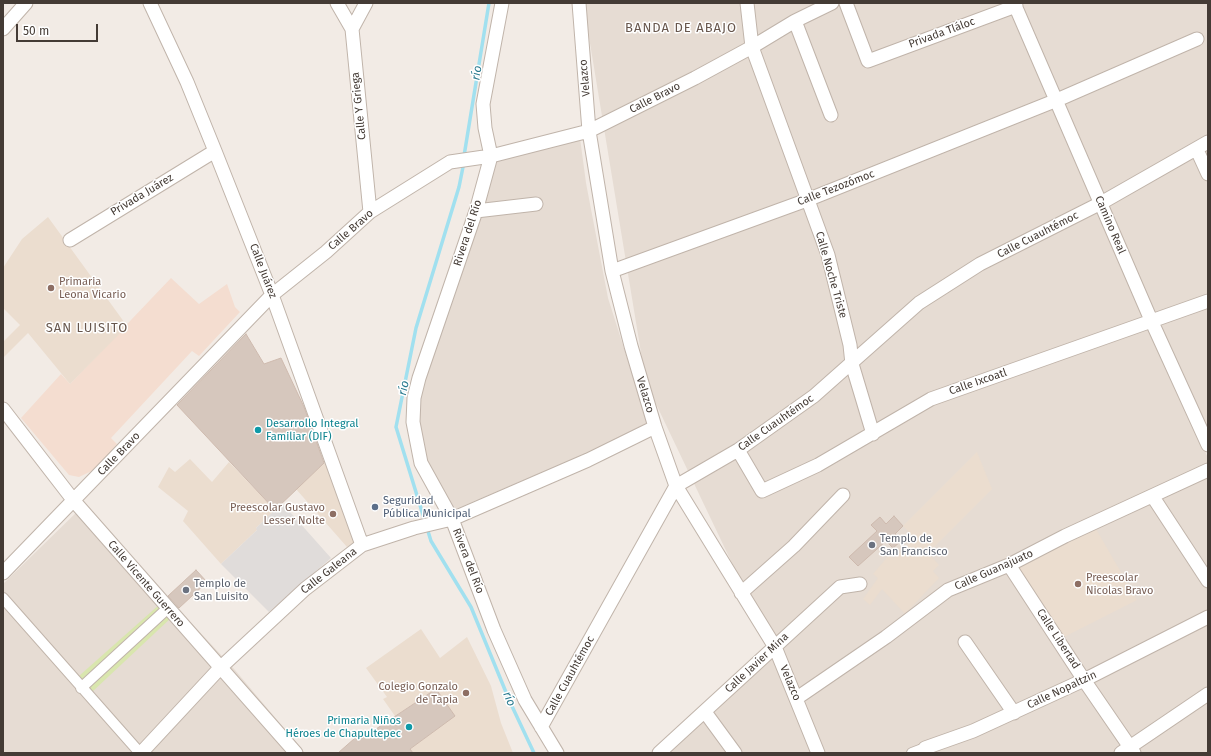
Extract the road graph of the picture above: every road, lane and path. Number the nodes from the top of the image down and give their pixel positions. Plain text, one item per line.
1 (26, 3) edge
2 (150, 3) edge
3 (337, 3) edge
4 (366, 3) edge
5 (502, 3) edge
6 (579, 3) edge
7 (747, 3) edge
8 (832, 3) edge
9 (846, 3) edge
10 (1015, 5) edge
11 (6, 19) edge
12 (795, 21) junction
13 (352, 29) junction
14 (1197, 39) dead end
15 (752, 47) junction
16 (1057, 100) junction
17 (831, 115) dead end
18 (590, 131) junction
19 (1208, 142) edge
20 (1197, 150) junction
21 (215, 151) junction
22 (489, 157) junction
23 (1208, 174) edge
24 (807, 200) junction
25 (1101, 203) junction
26 (536, 204) dead end
27 (370, 212) junction
28 (476, 212) junction
29 (70, 240) dead end
30 (612, 271) junction
31 (272, 295) junction
32 (1208, 301) edge
33 (1150, 320) junction
34 (852, 364) junction
35 (3, 409) edge
36 (655, 427) junction
37 (873, 434) junction
38 (1208, 445) edge
39 (738, 450) junction
40 (1208, 470) edge
41 (676, 486) junction
42 (843, 495) dead end
43 (1153, 497) junction
44 (74, 501) junction
45 (447, 521) junction
46 (362, 545) junction
47 (1009, 565) junction
48 (3, 573) edge
49 (1208, 581) edge
50 (860, 584) dead end
51 (741, 593) junction
52 (3, 598) edge
53 (168, 608) junction
54 (1208, 618) edge
55 (965, 642) dead end
56 (775, 647) junction
57 (220, 668) junction
58 (1084, 680) junction
59 (81, 688) junction
60 (1208, 694) edge
61 (797, 698) junction
62 (705, 712) junction
63 (1014, 713) junction
64 (541, 727) junction
65 (925, 748) joint
66 (1128, 751) edge
67 (140, 753) edge
68 (296, 753) edge
69 (557, 753) edge
70 (659, 753) edge
71 (735, 753) edge
72 (818, 753) edge
73 (912, 753) edge

1 - 11 street
2 - 21 street, Calle Juárez
3 - 13 street, Calle Y Griega
4 - 13 street
5 - 22 street
6 - 18 street, Velazco
7 - 15 street, Calle Noche Triste
8 - 12 street, Calle Bravo
9 - 10 street, Privada Tláloc
10 - 16 street, Camino Real
12 - 15 street, Calle Bravo
12 - 17 street
13 - 27 street, Calle Y Griega
14 - 16 street, Calle Tezozómoc
15 - 18 street, Calle Bravo
15 - 24 street, Calle Noche Triste
16 - 24 street, Calle Tezozómoc
16 - 25 street, Camino Real
18 - 22 street, Calle Bravo
18 - 30 street, Velazco
19 - 20 street, Calle Cuauhtémoc
20 - 23 street
20 - 25 street, Calle Cuauhtémoc
21 - 29 street, Privada Juárez
21 - 31 street, Calle Juárez
22 - 27 street, Calle Bravo
22 - 28 street, Rivera del Río
24 - 30 street, Calle Tezozómoc
24 - 34 street, Calle Noche Triste
25 - 33 street, Camino Real
25 - 34 street, Calle Cuauhtémoc
26 - 28 street
27 - 31 street, Calle Bravo
28 - 45 street, Rivera del Río
30 - 36 street, Velazco
31 - 44 street, Calle Bravo
31 - 46 street, Calle Juárez
32 - 33 street, Calle Ixcoatl
33 - 37 street, Calle Ixcoatl
33 - 38 street, Camino Real
34 - 37 street, Calle Noche Triste
34 - 39 street, Calle Cuauhtémoc
35 - 44 street, Calle Vicente Guerrero
36 - 41 street, Velazco
36 - 45 street, Calle Galeana
37 - 39 street, Calle Ixcoatl
39 - 41 street, Calle Cuauhtémoc
40 - 43 street, Calle Guanajuato
41 - 51 street, Velazco
41 - 64 street, Calle Cuauhtémoc
42 - 51 street
43 - 47 street, Calle Guanajuato
43 - 49 street
44 - 48 street, Calle Bravo
44 - 53 street, Calle Vicente Guerrero
45 - 46 street, Calle Galeana
45 - 64 street, Rivera del Río
46 - 57 street, Calle Galeana
47 - 58 street, Calle Libertad
47 - 61 street, Calle Guanajuato
50 - 56 street, Calle Javier Mina
51 - 56 street, Velazco
52 - 59 street
53 - 57 street, Calle Vicente Guerrero
53 - 59 street
54 - 58 street, Calle Nopaltzin
55 - 63 street
56 - 61 street, Velazco
56 - 62 street, Calle Javier Mina
57 - 67 street, Calle Galeana
57 - 68 street, Calle Vicente Guerrero
58 - 63 street, Calle Nopaltzin
58 - 66 street, Calle Libertad
59 - 67 street
60 - 66 street
61 - 72 street, Velazco
62 - 70 street, Calle Javier Mina
62 - 71 street
63 - 65 street, Calle Nopaltzin
64 - 69 street, Rivera del Río
65 - 73 street, Calle Nopaltzin

